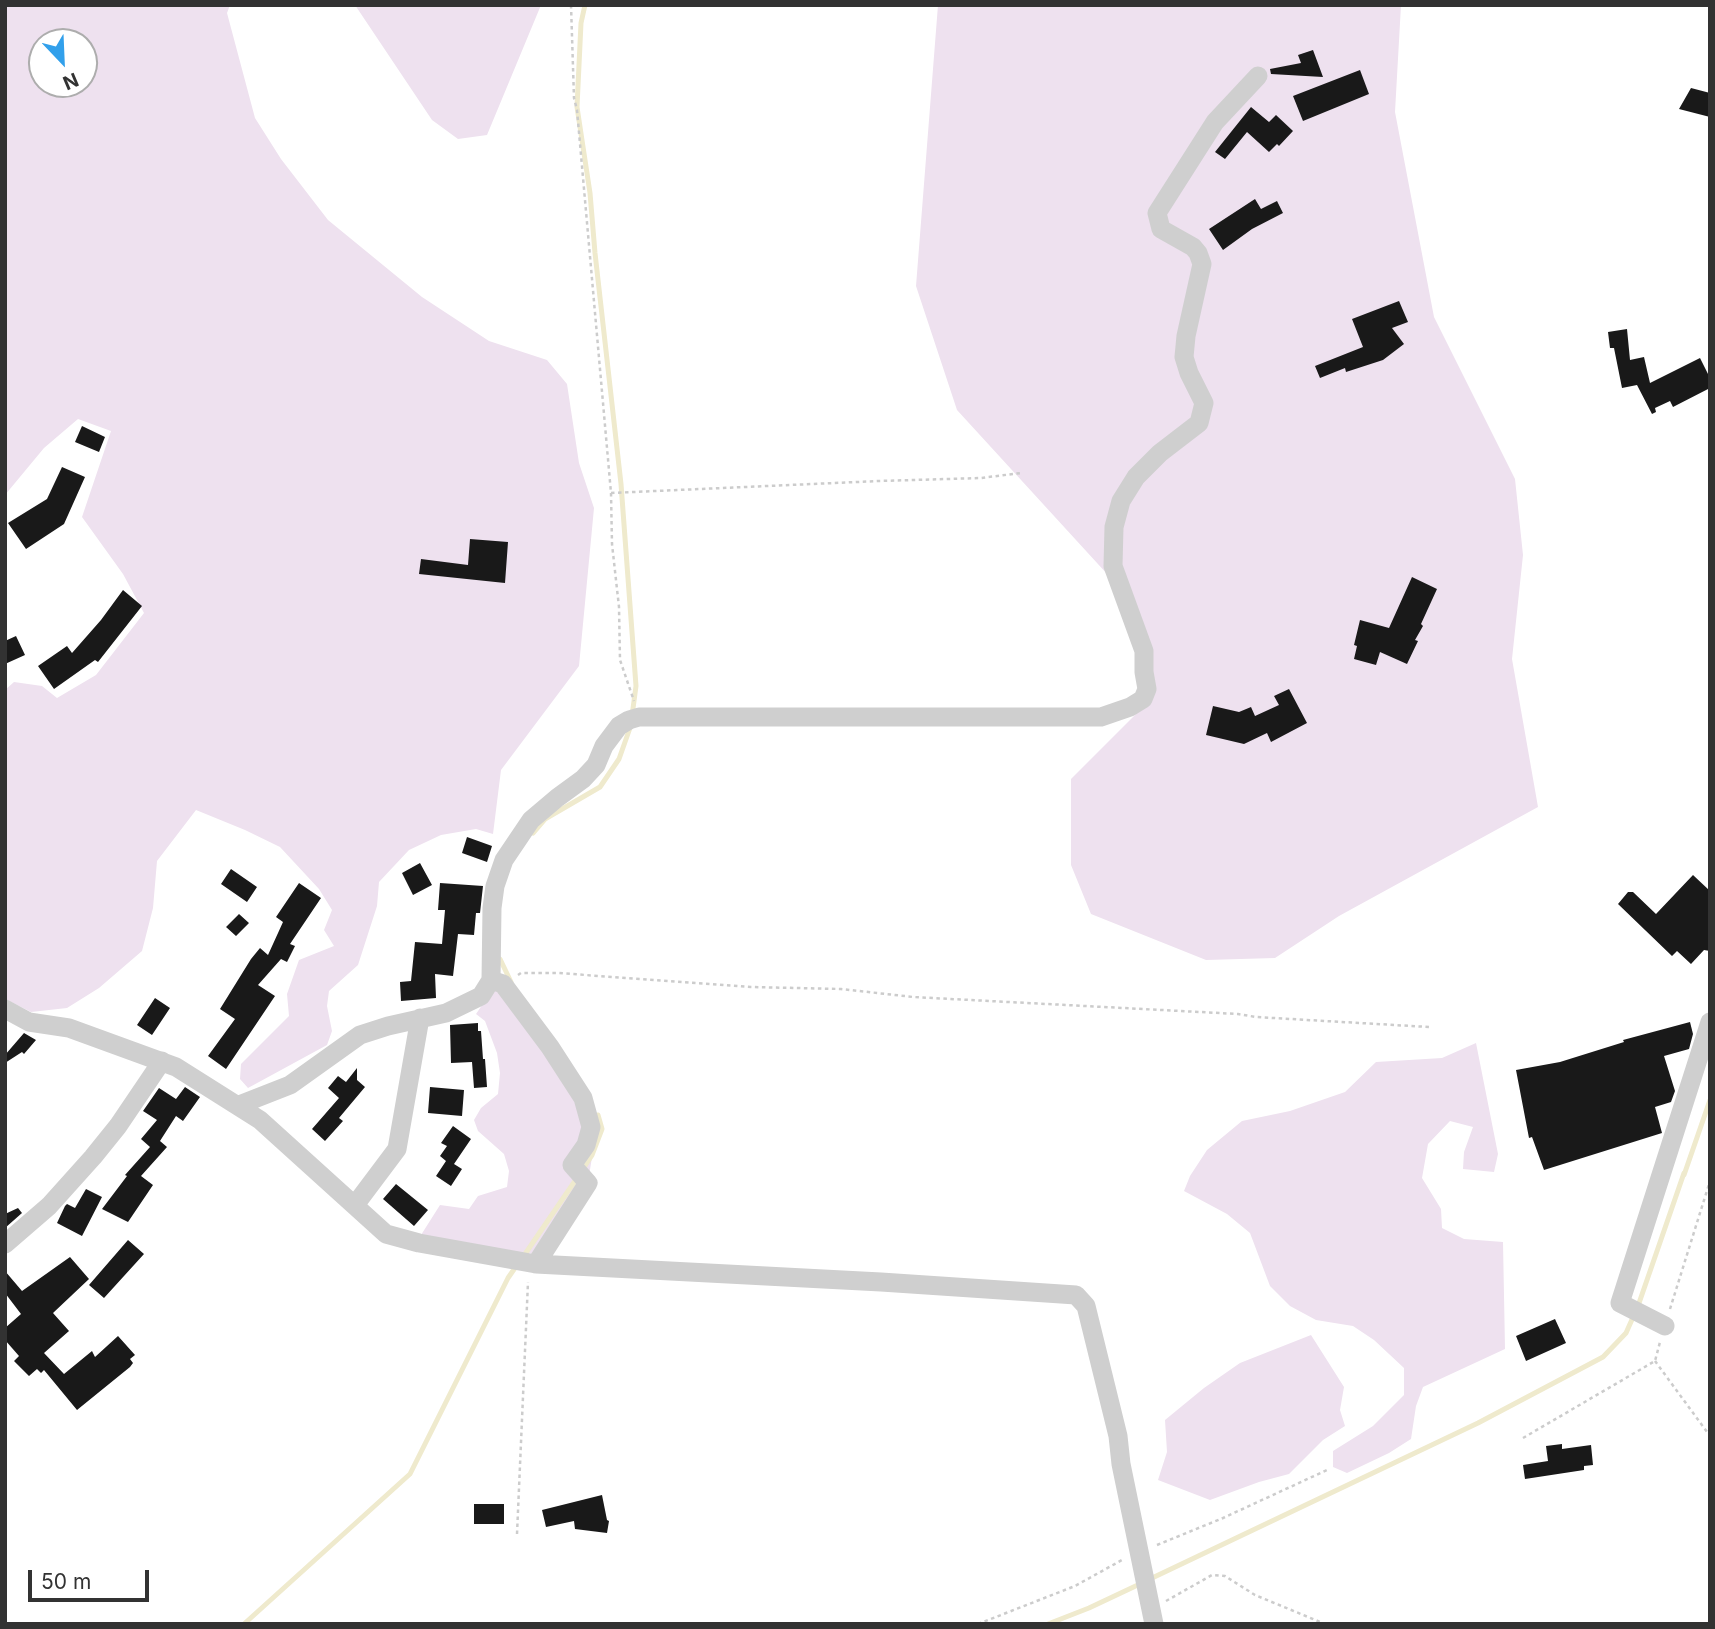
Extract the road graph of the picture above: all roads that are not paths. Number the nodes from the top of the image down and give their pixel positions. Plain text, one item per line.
1 (1258, 76) dead end
2 (491, 979) junction
3 (5, 1009) edge
4 (420, 1018) junction
5 (1710, 1022) edge
6 (162, 1061) junction
7 (239, 1105) junction
8 (355, 1205) junction
9 (5, 1244) edge
10 (532, 1262) junction
11 (1665, 1326) dead end
12 (1152, 1612) edge

1 - 2 street
2 - 4 street
2 - 10 street
3 - 6 street
4 - 7 street
4 - 8 street
5 - 11 street
6 - 7 street
6 - 9 street
7 - 8 street
8 - 10 street
10 - 12 street

